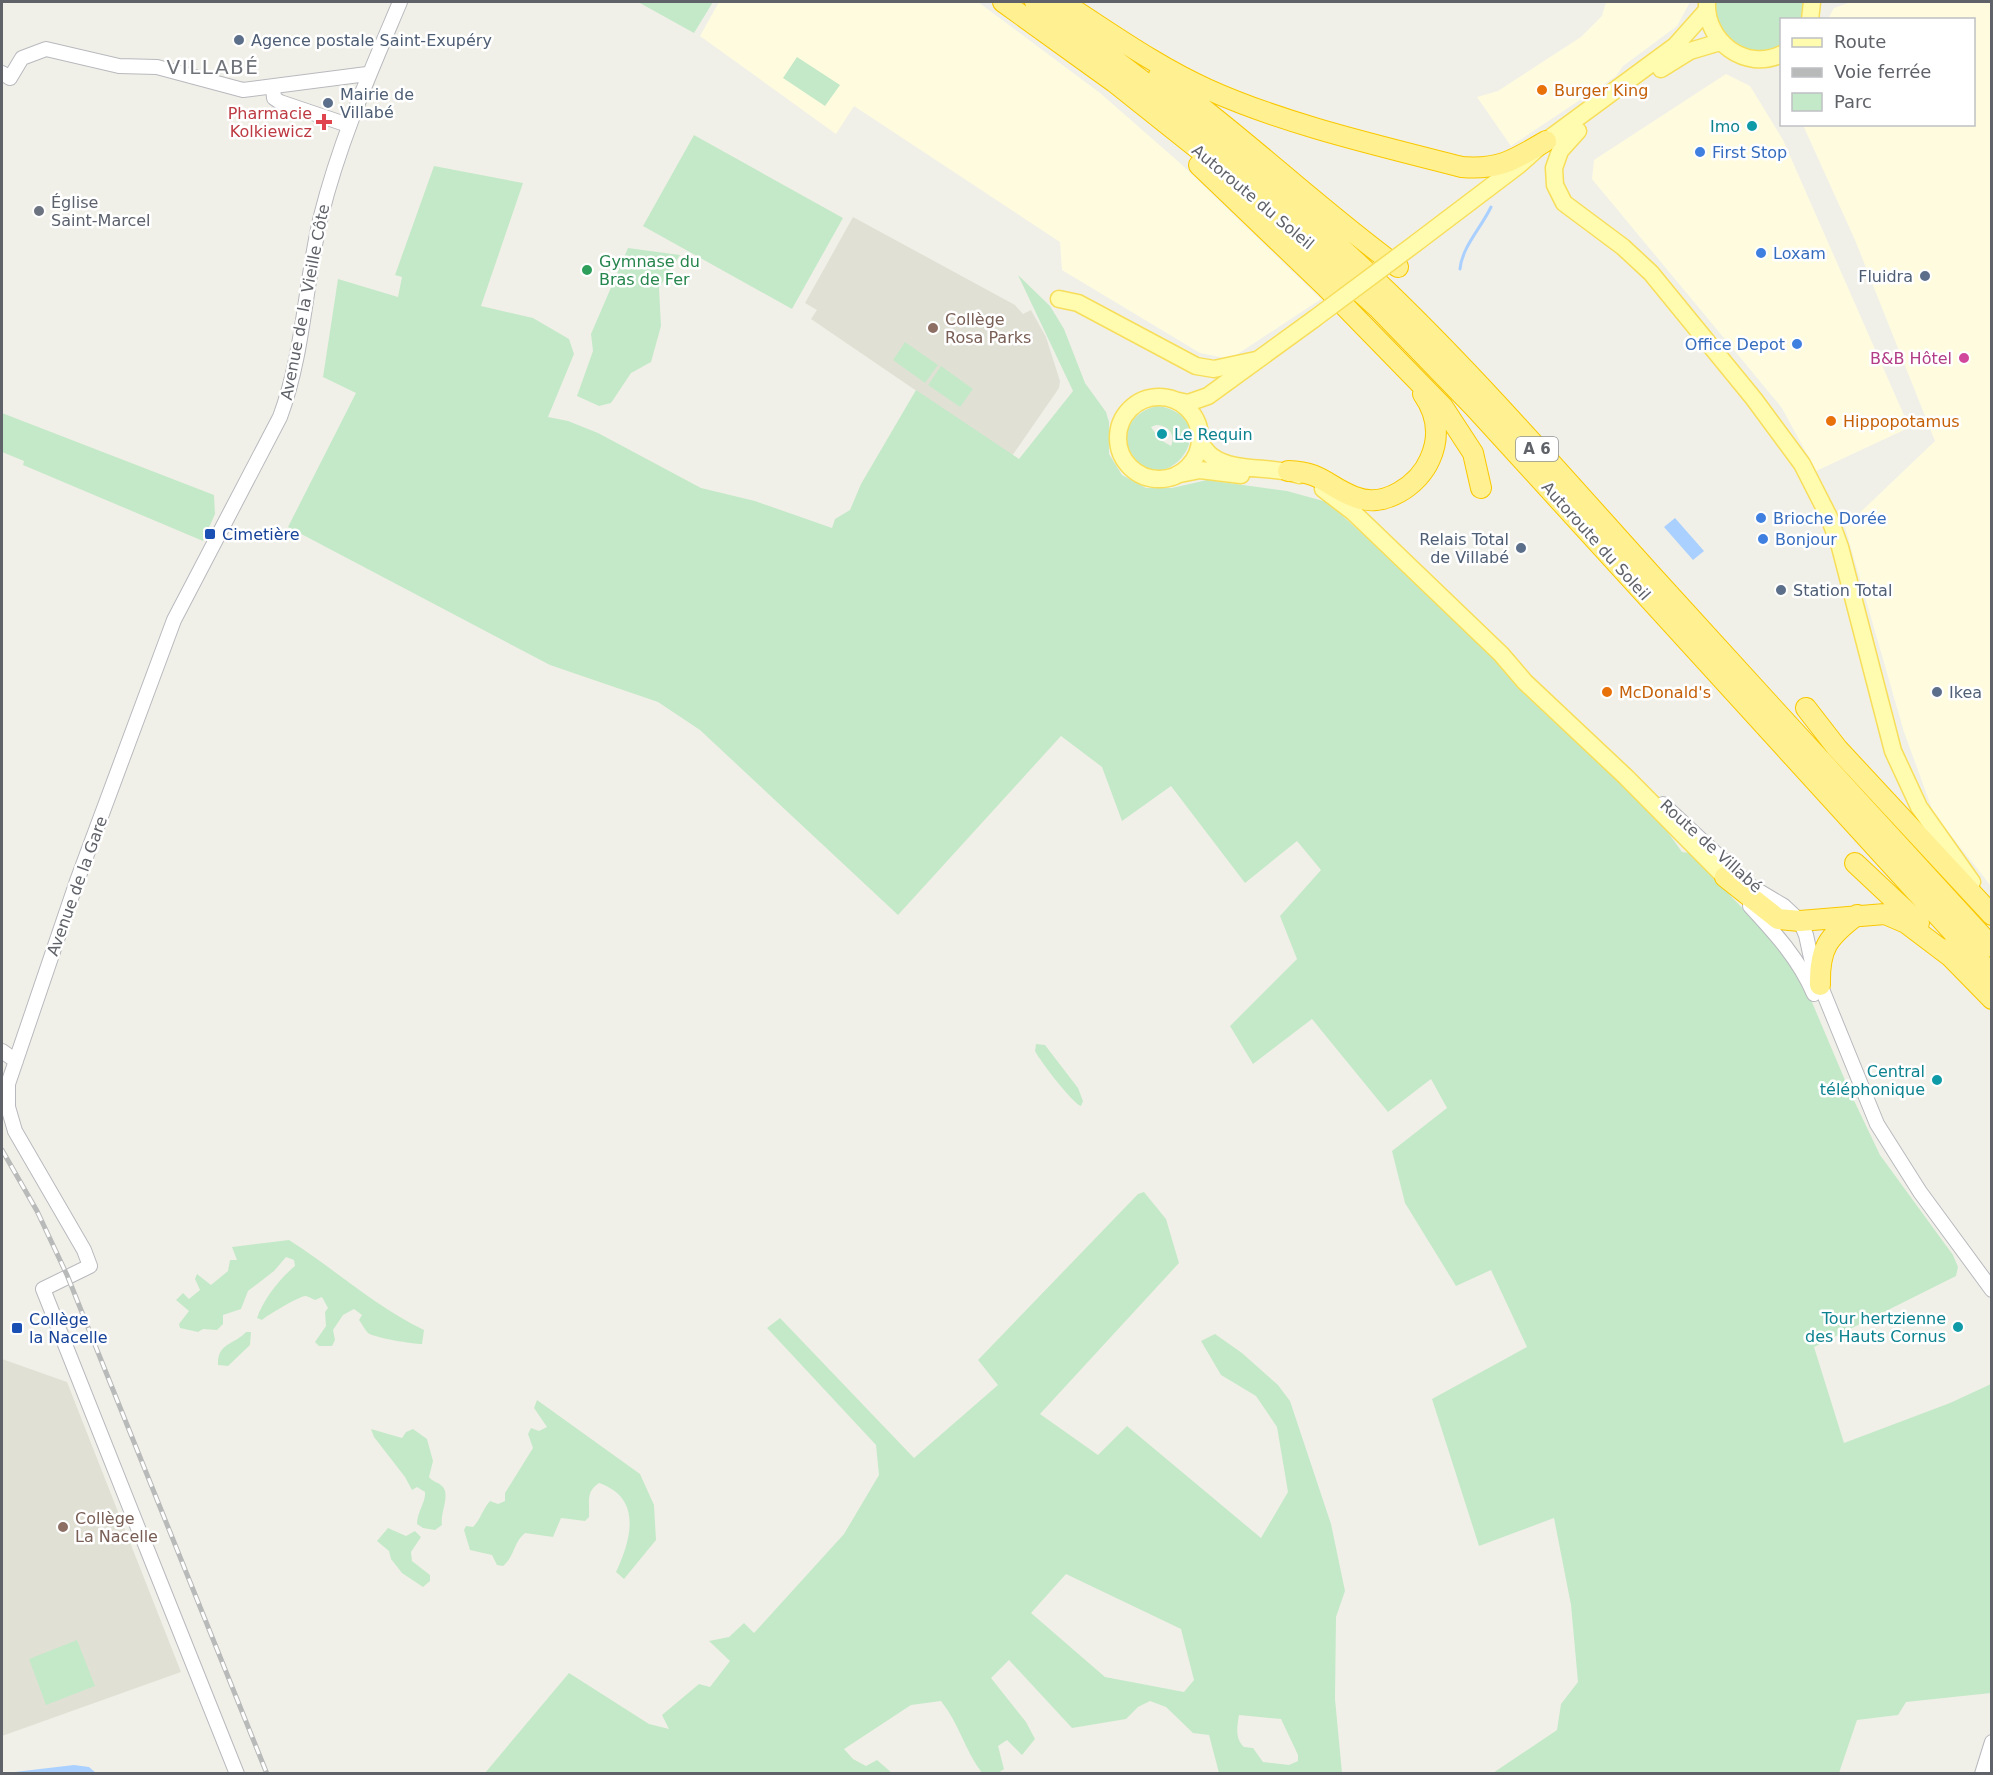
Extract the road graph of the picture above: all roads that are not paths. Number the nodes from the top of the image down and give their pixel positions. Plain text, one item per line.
1 (400, 2) edge
2 (1003, 2) edge
3 (1035, 2) edge
4 (1061, 2) edge
5 (1707, 6) edge
6 (1720, 42) junction
7 (1780, 54) edge
8 (367, 74) junction
9 (5, 75) edge
10 (1119, 85) junction
11 (273, 87) junction
12 (348, 125) junction
13 (1578, 131) junction
14 (1546, 141) junction
15 (1418, 245) junction
16 (1398, 267) dead end
17 (1059, 299) dead end
18 (1316, 322) junction
19 (1256, 360) junction
20 (1412, 376) junction
21 (1174, 400) junction
22 (1199, 437) junction
23 (1288, 471) junction
24 (1177, 475) junction
25 (1316, 485) junction
26 (1481, 488) dead end
27 (235, 506) joint
28 (1501, 654) junction
29 (1806, 708) dead end
30 (1855, 863) dead end
31 (1725, 877) junction
32 (1992, 909) edge
33 (1857, 915) junction
34 (1992, 915) edge
35 (1800, 921) junction
36 (1992, 947) edge
37 (1951, 957) junction
38 (1992, 975) edge
39 (1820, 984) junction
40 (1992, 999) edge
41 (2, 1051) edge
42 (16, 1061) junction
43 (1992, 1290) edge
44 (1992, 1300) edge
45 (1992, 1742) edge
46 (237, 1773) edge
47 (1982, 1773) edge

1 - 8 street, Avenue de la Vieille Côte
2 - 10 highway, Autoroute du Soleil / A 6
3 - 36 highway, Autoroute du Soleil / A 6
4 - 14 highway
4 - 16 highway
5 - 6 main road
5 - 14 main road
6 - 7 main road
6 - 13 main road
8 - 11 street
8 - 12 street, Avenue de la Vieille Côte
9 - 11 street
10 - 20 highway
10 - 38 highway, Autoroute du Soleil / A 6
11 - 12 street
12 - 27 street, Avenue de la Vieille Côte
13 - 15 main road
13 - 32 main road
14 - 15 main road
15 - 18 main road, bridge
17 - 19 main road
18 - 19 main road
18 - 22 main road
19 - 21 main road
20 - 23 highway
20 - 26 highway
21 - 22 main road
21 - 24 main road
22 - 23 main road, Route de Villabé
22 - 24 main road
23 - 25 main road, Route de Villabé
24 - 25 main road
25 - 28 main road, Route de Villabé
27 - 42 street, Avenue de la Gare
28 - 31 main road, Route de Villabé
28 - 35 street, Route de Villabé
29 - 34 highway
30 - 37 highway
31 - 35 highway
31 - 44 street, Route de Villabé
33 - 35 highway
33 - 37 highway
33 - 39 highway
35 - 39 street
37 - 40 highway
39 - 43 street
41 - 42 street
42 - 46 street, Avenue de la Gare
45 - 47 street

